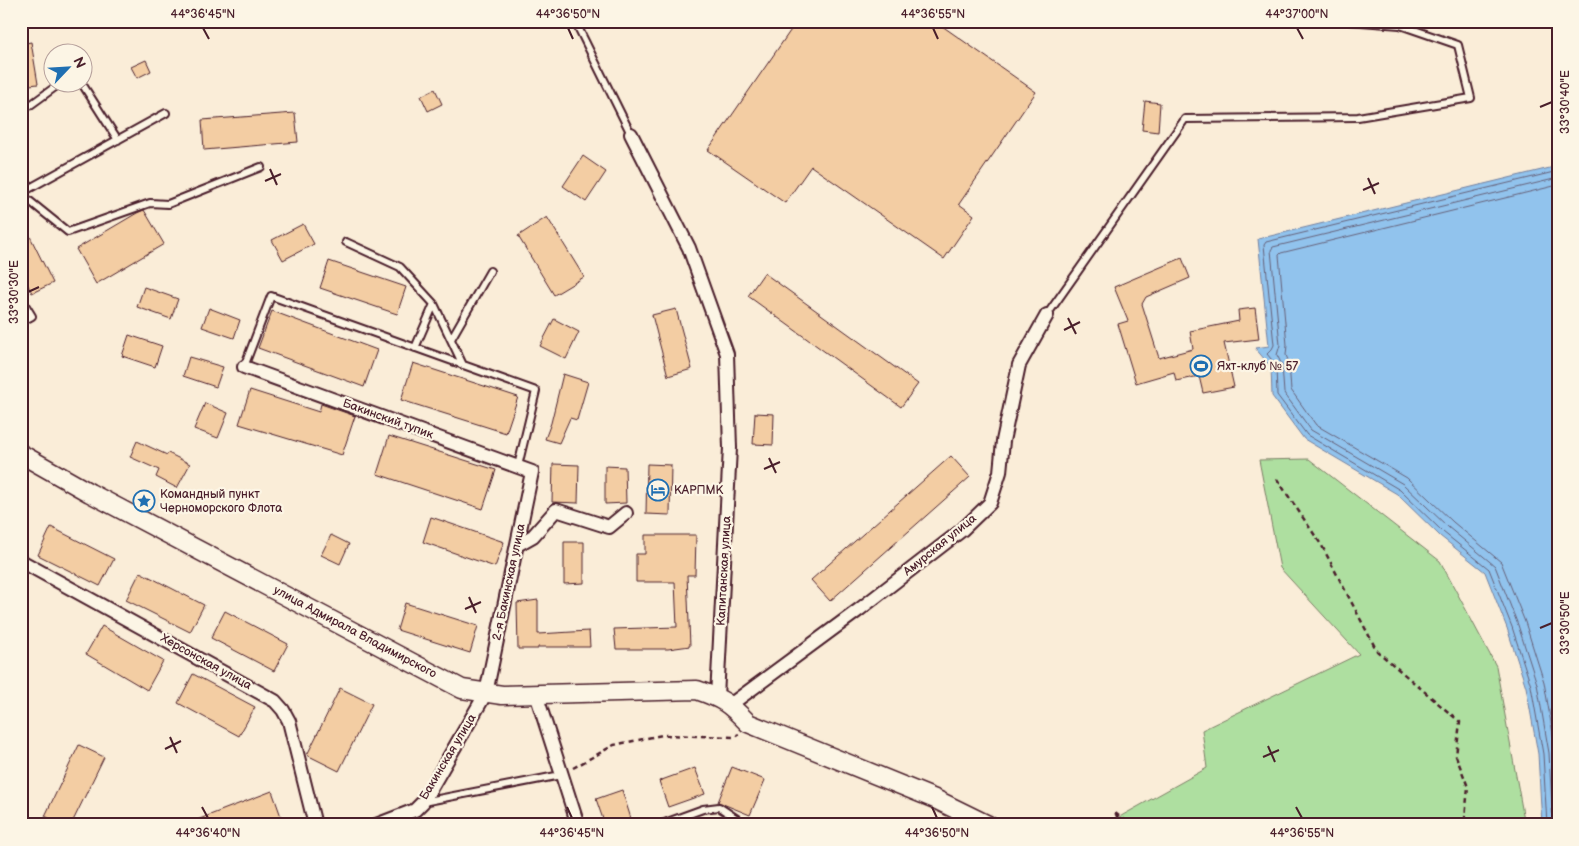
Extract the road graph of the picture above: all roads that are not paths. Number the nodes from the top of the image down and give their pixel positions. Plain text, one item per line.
1 (575, 21) edge
2 (1348, 21) edge
3 (48, 92) edge
4 (87, 92) edge
5 (21, 104) edge
6 (166, 113) dead end
7 (631, 134) joint
8 (118, 140) junction
9 (261, 167) dead end
10 (21, 193) edge
11 (346, 242) dead end
12 (490, 271) dead end
13 (21, 298) edge
14 (434, 304) junction
15 (1047, 315) joint
16 (21, 322) edge
17 (451, 340) junction
18 (415, 348) junction
19 (463, 365) junction
20 (244, 367) joint
21 (21, 454) edge
22 (518, 466) junction
23 (532, 472) joint
24 (626, 513) dead end
25 (517, 545) junction
26 (21, 561) edge
27 (486, 693) junction
28 (536, 694) junction
29 (724, 701) junction
30 (562, 775) junction
31 (423, 802) junction
32 (315, 825) edge
33 (376, 825) edge
34 (578, 825) edge
35 (659, 825) edge
36 (746, 825) edge
37 (988, 825) edge

1 - 7 lane
2 - 15 lane
3 - 5 lane
4 - 8 lane
6 - 8 lane
7 - 29 street, Капитанская улица
8 - 10 lane
9 - 10 lane
11 - 14 lane
12 - 17 lane
13 - 16 lane
14 - 17 lane
14 - 18 lane
15 - 29 street, Амурская улица
17 - 19 lane
18 - 19 lane
18 - 20 lane
19 - 22 lane
20 - 22 street, Бакинский тупик
21 - 27 main road, улица Адмирала Владимирского
22 - 23 street, Бакинский тупик
23 - 25 street, 2-я Бакинская улица
24 - 25 street
25 - 27 street, 2-я Бакинская улица
26 - 32 street, Херсонская улица
27 - 28 main road, улица Адмирала Владимирского
27 - 31 street, Бакинская улица
28 - 29 main road, улица Адмирала Владимирского
28 - 30 street
29 - 37 main road
30 - 31 lane
30 - 34 street
31 - 33 street, Бакинская улица
35 - 36 lane

